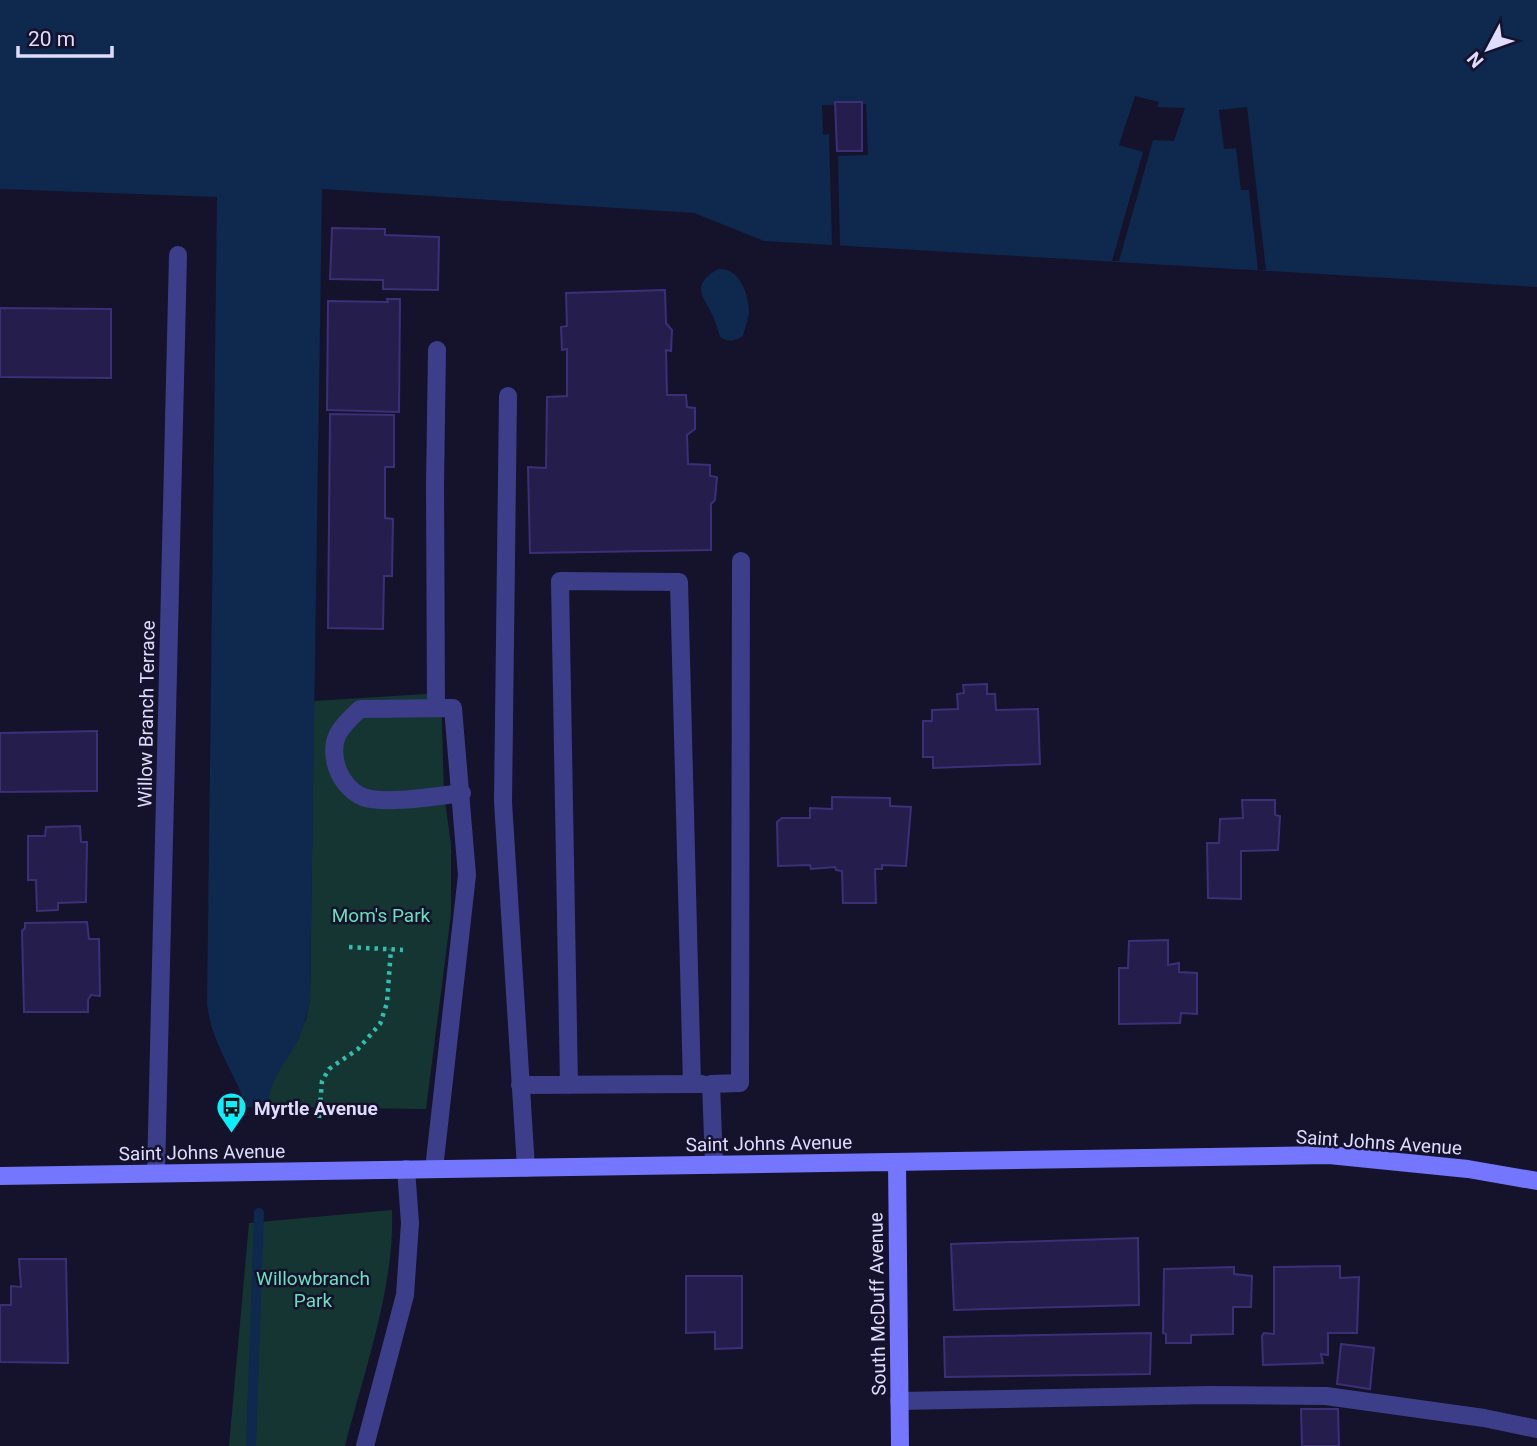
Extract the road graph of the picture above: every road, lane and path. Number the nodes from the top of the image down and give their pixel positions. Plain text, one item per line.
1 (178, 255) dead end
2 (437, 350) dead end
3 (508, 396) dead end
4 (741, 561) dead end
5 (436, 708) junction
6 (462, 793) junction
7 (349, 947) dead end
8 (391, 949) junction
9 (403, 950) dead end
10 (692, 1084) junction
11 (711, 1084) junction
12 (520, 1085) junction
13 (569, 1085) junction
14 (319, 1118) dead end
15 (897, 1162) junction
16 (714, 1165) junction
17 (526, 1168) junction
18 (406, 1169) junction
19 (434, 1169) junction
20 (156, 1173) junction
21 (0, 1176) edge
22 (1537, 1181) edge
23 (900, 1401) junction
24 (1537, 1429) edge
25 (365, 1446) edge
26 (900, 1446) edge

1 - 20 street, Willow Branch Terrace
2 - 5 street
3 - 12 street
4 - 11 street
5 - 6 street
5 - 6 street
6 - 19 street
7 - 8 path
8 - 9 path
8 - 14 path
10 - 11 street
10 - 13 street
10 - 13 street
11 - 16 street
12 - 13 street
12 - 17 street
15 - 16 main road, Saint Johns Avenue
15 - 22 main road, Saint Johns Avenue
15 - 23 main road, South McDuff Avenue
16 - 17 main road, Saint Johns Avenue
17 - 19 main road, Saint Johns Avenue
18 - 19 main road, Saint Johns Avenue
18 - 20 main road, Saint Johns Avenue
18 - 25 street
20 - 21 main road, Saint Johns Avenue
23 - 24 street
23 - 26 main road, South McDuff Avenue

